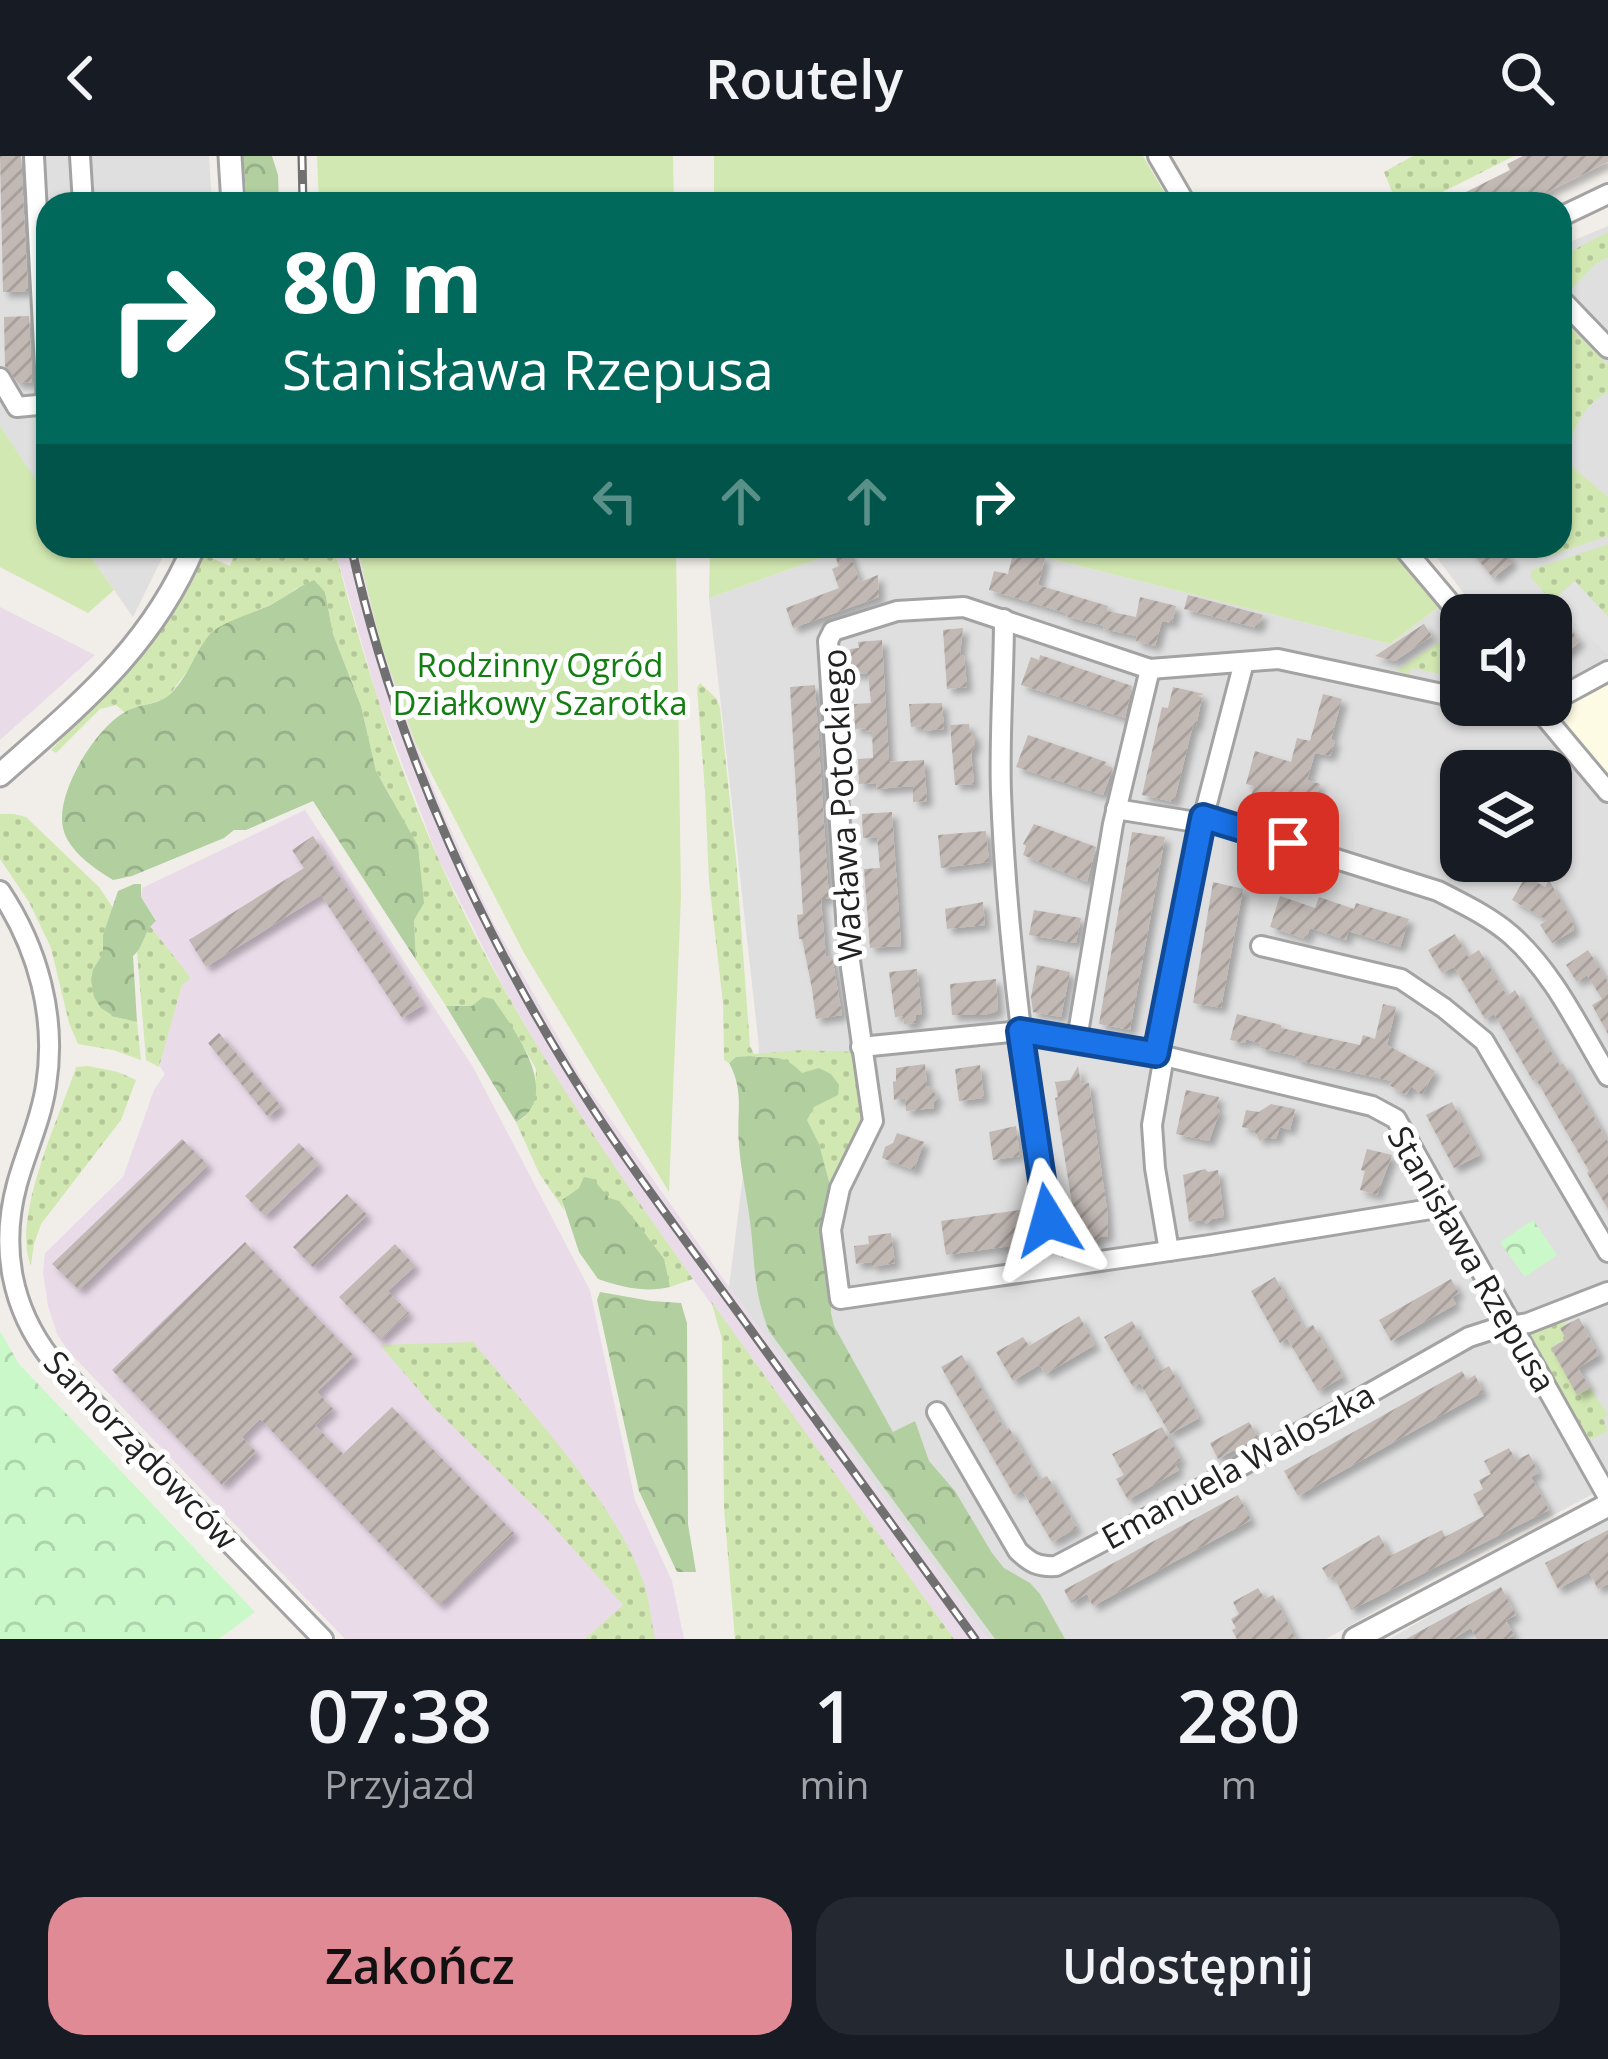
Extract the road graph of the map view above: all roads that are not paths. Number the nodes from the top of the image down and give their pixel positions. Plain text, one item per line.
1 (34, 156) edge
2 (80, 156) edge
3 (230, 156) edge
4 (1158, 156) edge
5 (82, 192) edge
6 (232, 192) edge
7 (1179, 192) edge
8 (36, 194) edge
9 (1608, 194) edge
10 (1572, 211) edge
11 (1572, 310) edge
12 (1608, 348) edge
13 (0, 378) edge
14 (36, 405) edge
15 (188, 558) edge
16 (1412, 558) edge
17 (1442, 594) edge
18 (1004, 619) junction
19 (1244, 662) junction
20 (1150, 669) junction
21 (1608, 671) edge
22 (1572, 690) edge
23 (1440, 694) edge
24 (1559, 726) edge
25 (0, 775) edge
26 (1608, 792) edge
27 (1116, 809) junction
28 (1203, 820) junction
29 (0, 891) edge
30 (1261, 946) dead end
31 (1020, 1031) junction
32 (1077, 1039) junction
33 (861, 1047) junction
34 (1160, 1055) junction
35 (1608, 1076) edge
36 (1443, 1207) junction
37 (1169, 1251) junction
38 (1608, 1252) edge
39 (1054, 1267) junction
40 (1608, 1292) edge
41 (1511, 1327) junction
42 (937, 1412) dead end
43 (1608, 1501) edge
44 (323, 1639) edge
45 (1354, 1639) edge

1 - 8 street
2 - 5 street
3 - 6 street
4 - 7 street
9 - 10 street
11 - 12 street
13 - 14 street
15 - 25 street
16 - 17 street
18 - 20 street, Wacława Potockiego
18 - 31 street
18 - 33 street, Wacława Potockiego
19 - 20 street
19 - 23 street
19 - 28 street
20 - 27 street
21 - 22 street
24 - 26 street
27 - 28 street
27 - 32 street
28 - 34 street
28 - 35 street
29 - 44 street, Samorządowców
30 - 38 street
31 - 32 street, Stanisława Rzepusa
31 - 33 street, Stanisława Rzepusa
31 - 39 street
32 - 34 street, Stanisława Rzepusa
33 - 39 street, Wacława Potockiego
34 - 36 street, Stanisława Rzepusa
34 - 37 street
36 - 37 street
36 - 41 street, Stanisława Rzepusa
37 - 39 street
40 - 41 street, Emanuela Waloszka
41 - 42 street, Emanuela Waloszka
41 - 43 street, Stanisława Rzepusa
43 - 45 street

